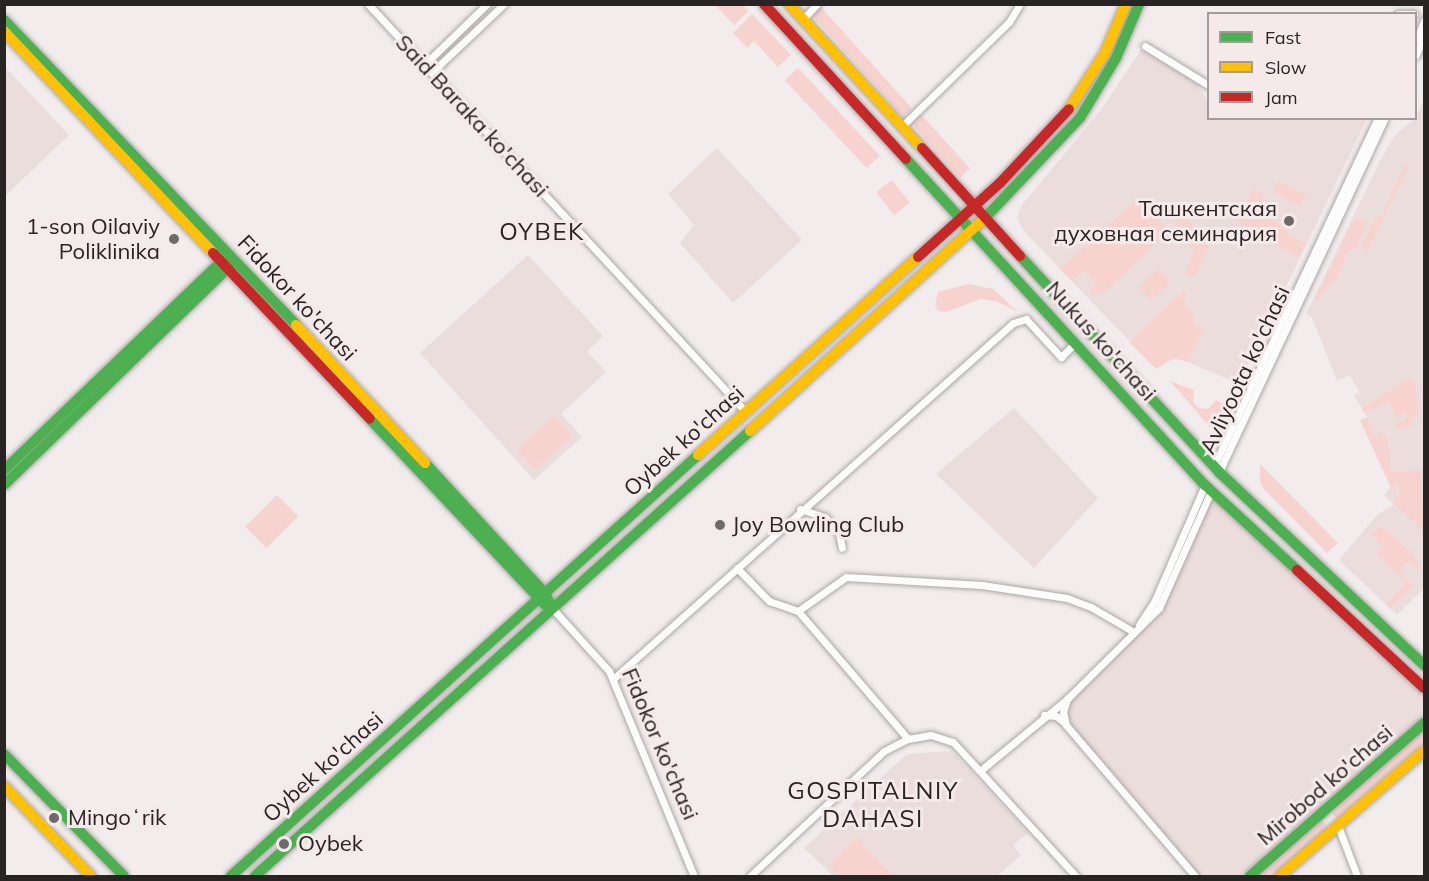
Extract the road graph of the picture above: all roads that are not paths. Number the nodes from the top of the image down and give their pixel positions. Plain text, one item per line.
1 (368, 4) edge
2 (487, 4) edge
3 (504, 4) edge
4 (764, 4) edge
5 (789, 4) edge
6 (817, 4) edge
7 (1020, 4) edge
8 (1126, 4) edge
9 (1138, 4) edge
10 (803, 19) junction
11 (4, 20) edge
12 (1425, 20) edge
13 (4, 31) edge
14 (1425, 36) edge
15 (1417, 38) edge
16 (1145, 46) dead end
17 (1417, 53) edge
18 (424, 65) junction
19 (432, 72) junction
20 (1207, 84) edge
21 (1378, 123) edge
22 (901, 127) junction
23 (974, 207) junction
24 (962, 218) junction
25 (985, 219) junction
26 (973, 230) junction
27 (232, 257) junction
28 (224, 265) junction
29 (1077, 342) junction
30 (746, 412) junction
31 (1216, 469) junction
32 (4, 470) edge
33 (4, 485) edge
34 (1208, 488) junction
35 (800, 509) junction
36 (842, 548) dead end
37 (737, 568) junction
38 (541, 597) junction
39 (552, 608) junction
40 (798, 611) junction
41 (1134, 632) junction
42 (1425, 665) edge
43 (613, 679) junction
44 (1425, 688) edge
45 (1067, 699) junction
46 (1044, 715) junction
47 (1425, 723) edge
48 (1066, 725) junction
49 (908, 739) junction
50 (1425, 751) edge
51 (4, 754) edge
52 (981, 770) junction
53 (4, 786) edge
54 (1338, 826) junction
55 (91, 876) edge
56 (124, 876) edge
57 (231, 876) edge
58 (255, 876) edge
59 (694, 876) edge
60 (750, 876) edge
61 (1076, 876) edge
62 (1195, 876) edge
63 (1250, 876) edge
64 (1280, 876) edge
65 (1357, 876) edge

1 - 18 street, Said Baraka ko'chasi
2 - 18 street
3 - 19 street
4 - 24 main road, Nukus ko'chasi
5 - 10 main road, Nukus ko'chasi
6 - 10 street
7 - 22 street
8 - 23 main road, Oybek ko'chasi
9 - 25 main road, Oybek ko'chasi
10 - 22 main road, Nukus ko'chasi
11 - 27 main road, Fidokor ko'chasi
12 - 15 street
13 - 28 main road, Fidokor ko'chasi
14 - 17 street
16 - 20 street
18 - 19 street, Said Baraka ko'chasi
19 - 30 street, Said Baraka ko'chasi
21 - 31 street, Avliyoota ko'chasi
22 - 23 main road, Nukus ko'chasi
23 - 24 main road, Oybek ko'chasi
23 - 25 main road, Nukus ko'chasi
24 - 26 main road, Nukus ko'chasi
24 - 30 main road, Oybek ko'chasi
25 - 26 main road, Oybek ko'chasi
25 - 31 main road, Nukus ko'chasi
26 - 29 main road, Nukus ko'chasi
26 - 39 main road, Oybek ko'chasi
27 - 28 main road
27 - 38 main road, Fidokor ko'chasi
28 - 32 main road
28 - 33 main road
28 - 38 main road, Fidokor ko'chasi
29 - 34 main road, Nukus ko'chasi
29 - 35 street
30 - 38 main road, Oybek ko'chasi
31 - 34 main road, Avliyoota ko'chasi
31 - 42 main road, Nukus ko'chasi
34 - 41 street, Avliyoota ko'chasi
34 - 44 main road, Nukus ko'chasi
35 - 36 street
35 - 37 street
37 - 40 street
37 - 43 street
38 - 39 main road, Fidokor ko'chasi
38 - 57 main road, Oybek ko'chasi
39 - 43 street, Fidokor ko'chasi
39 - 58 main road, Oybek ko'chasi
40 - 41 street
40 - 49 street
41 - 45 street, Avliyoota ko'chasi
43 - 59 street, Fidokor ko'chasi
45 - 46 street, Avliyoota ko'chasi
45 - 48 street
46 - 48 street
46 - 52 street, Avliyoota ko'chasi
47 - 63 main road, Mirobod ko'chasi
48 - 62 street
49 - 52 street
49 - 60 street
50 - 54 main road, Mirobod ko'chasi
51 - 56 main road
52 - 61 street
53 - 55 main road
54 - 64 main road, Mirobod ko'chasi
54 - 65 street

